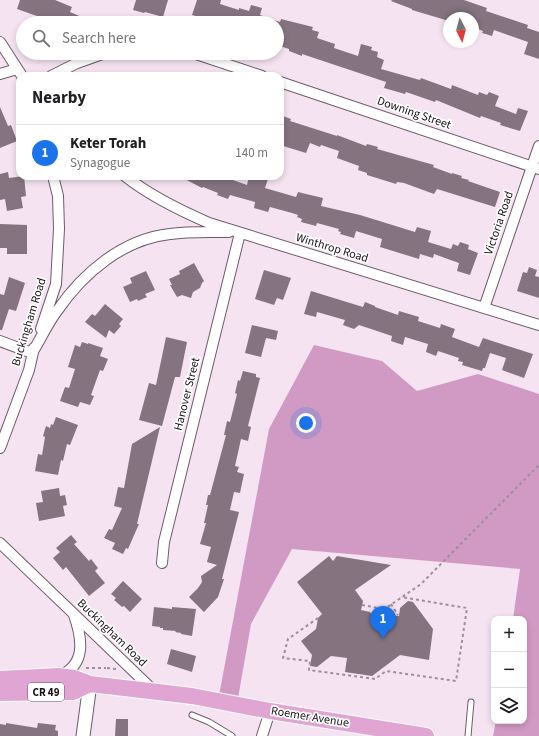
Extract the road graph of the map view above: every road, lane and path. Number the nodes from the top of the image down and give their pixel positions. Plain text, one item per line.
1 (0, 42) edge
2 (86, 60) edge
3 (214, 60) edge
4 (75, 64) junction
5 (19, 72) edge
6 (59, 72) edge
7 (73, 72) edge
8 (250, 72) edge
9 (16, 73) edge
10 (0, 74) edge
11 (284, 83) edge
12 (539, 146) edge
13 (535, 168) edge
14 (53, 180) edge
15 (130, 180) edge
16 (237, 232) junction
17 (484, 308) junction
18 (539, 325) edge
19 (0, 341) edge
20 (32, 353) junction
21 (0, 448) edge
22 (539, 465) edge
23 (0, 543) edge
24 (162, 562) dead end
25 (401, 598) junction
26 (391, 604) junction
27 (362, 605) dead end
28 (384, 609) junction
29 (73, 613) junction
30 (398, 615) dead end
31 (373, 616) dead end
32 (318, 618) dead end
33 (84, 668) dead end
34 (106, 668) junction
35 (118, 669) dead end
36 (106, 674) dead end
37 (58, 676) junction
38 (0, 680) edge
39 (90, 684) junction
40 (155, 692) junction
41 (0, 693) edge
42 (471, 702) dead end
43 (270, 711) junction
44 (192, 715) dead end
45 (83, 736) edge
46 (232, 736) edge
47 (262, 736) edge
48 (426, 736) edge
49 (468, 736) edge

1 - 5 street
2 - 4 street
3 - 8 street
4 - 6 street
4 - 7 street
9 - 10 street
11 - 13 street, Downing Street
12 - 13 street, Victoria Road
13 - 17 street, Victoria Road
14 - 20 street, Buckingham Road
15 - 16 street, Winthrop Road
16 - 17 street, Winthrop Road
16 - 20 street
16 - 24 street, Hanover Street
17 - 18 street, Winthrop Road
19 - 20 street
20 - 21 street, Buckingham Road
22 - 25 path
23 - 29 street, Buckingham Road
25 - 26 path
25 - 32 path
26 - 28 path
26 - 30 path
27 - 28 path
28 - 31 path
29 - 37 street
29 - 40 street, Buckingham Road
33 - 34 path
34 - 35 path
34 - 36 path
37 - 38 main road, CR 49
37 - 39 main road, CR 49
39 - 40 main road, CR 49
39 - 41 main road, CR 49
39 - 45 street
40 - 43 main road, Roemer Avenue / CR 49
42 - 49 lane
43 - 47 street
43 - 48 main road, Roemer Avenue
44 - 46 lane

